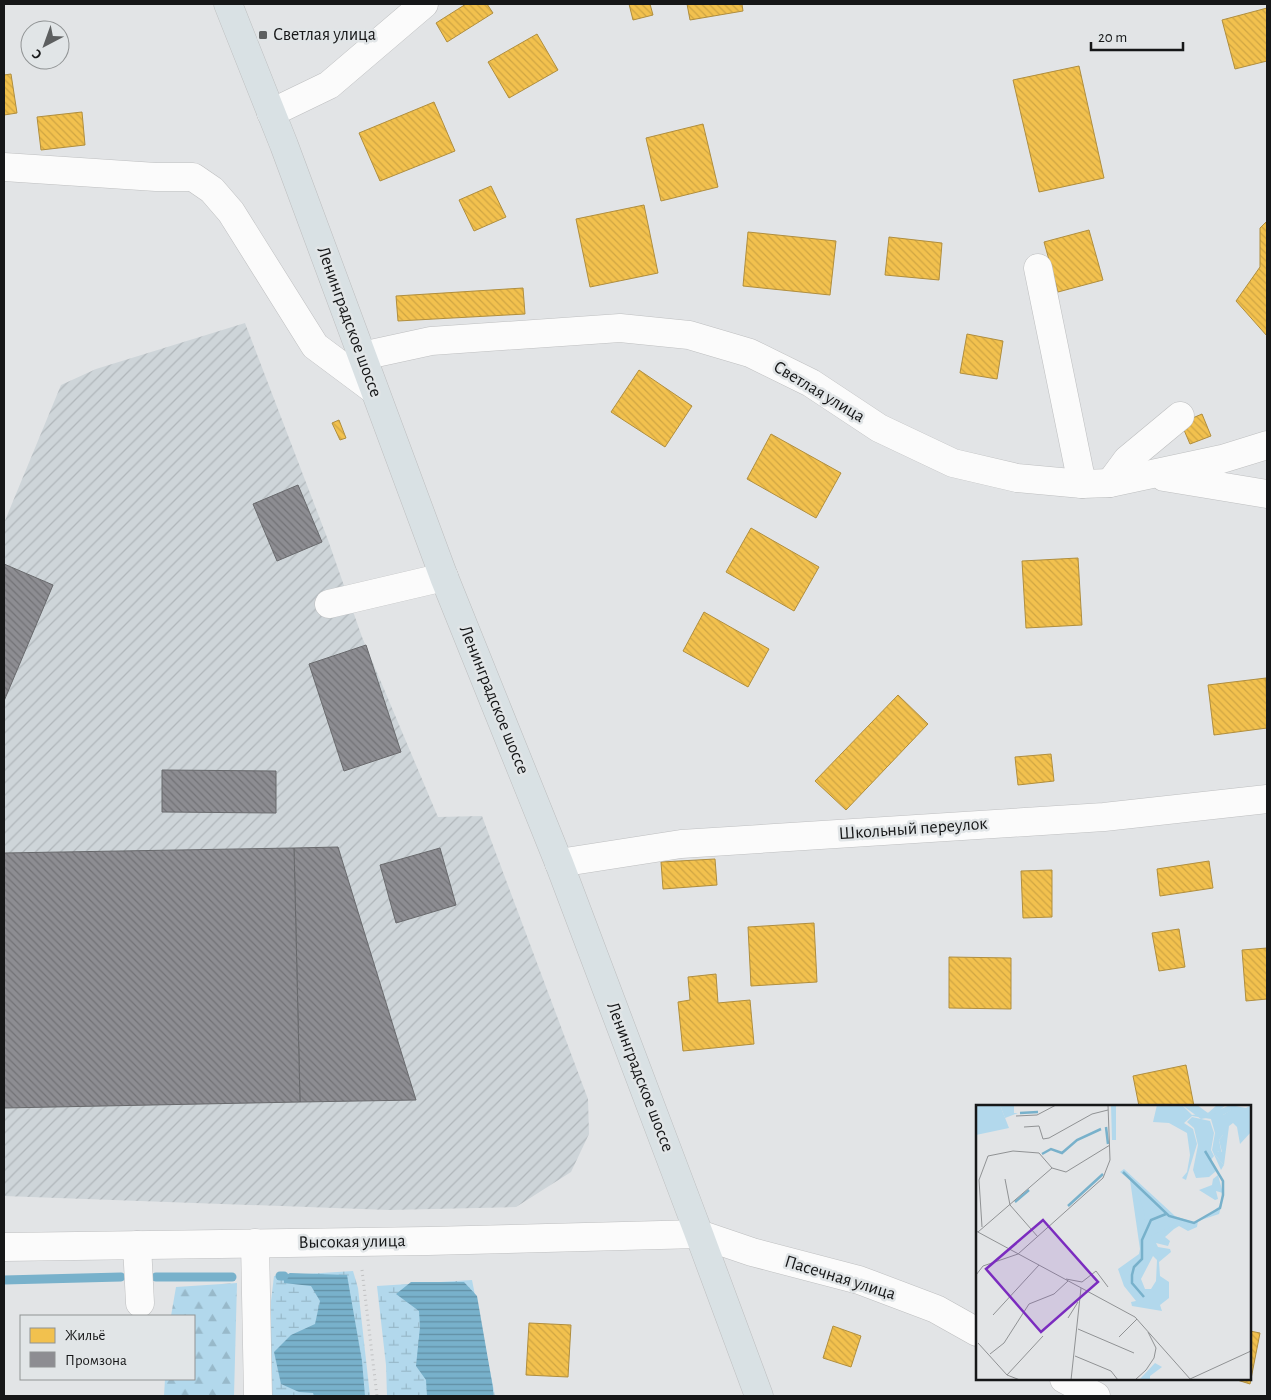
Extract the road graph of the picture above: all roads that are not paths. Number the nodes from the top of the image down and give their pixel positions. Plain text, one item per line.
1 (228, 4) edge
2 (424, 4) edge
3 (271, 113) junction
4 (4, 167) edge
5 (1038, 268) dead end
6 (362, 356) junction
7 (374, 390) junction
8 (1180, 416) dead end
9 (1267, 446) edge
10 (1148, 475) junction
11 (1110, 483) junction
12 (1082, 484) junction
13 (1267, 494) edge
14 (444, 577) junction
15 (329, 604) dead end
16 (1267, 799) edge
17 (559, 863) junction
18 (699, 1234) junction
19 (255, 1244) junction
20 (137, 1245) junction
21 (4, 1248) edge
22 (140, 1303) dead end
23 (976, 1331) edge
24 (1066, 1380) edge
25 (258, 1396) edge
26 (759, 1396) edge
27 (1096, 1396) edge

1 - 3 main road, Ленинградское шоссе
2 - 3 street
3 - 6 main road, Ленинградское шоссе
4 - 7 street
5 - 12 street
6 - 7 main road, Ленинградское шоссе
6 - 12 street, Светлая улица
7 - 14 main road, Ленинградское шоссе
8 - 11 street
9 - 10 street, Светлая улица
10 - 11 street, Светлая улица
10 - 13 street
11 - 12 street, Светлая улица
14 - 15 street
14 - 17 main road, Ленинградское шоссе
16 - 17 street, Школьный переулок
17 - 18 main road, Ленинградское шоссе
18 - 19 street, Высокая улица
18 - 23 street, Пасечная улица
18 - 26 main road, Ленинградское шоссе
19 - 20 street, Высокая улица
19 - 25 street
20 - 21 street, Высокая улица
20 - 22 street
24 - 27 street

